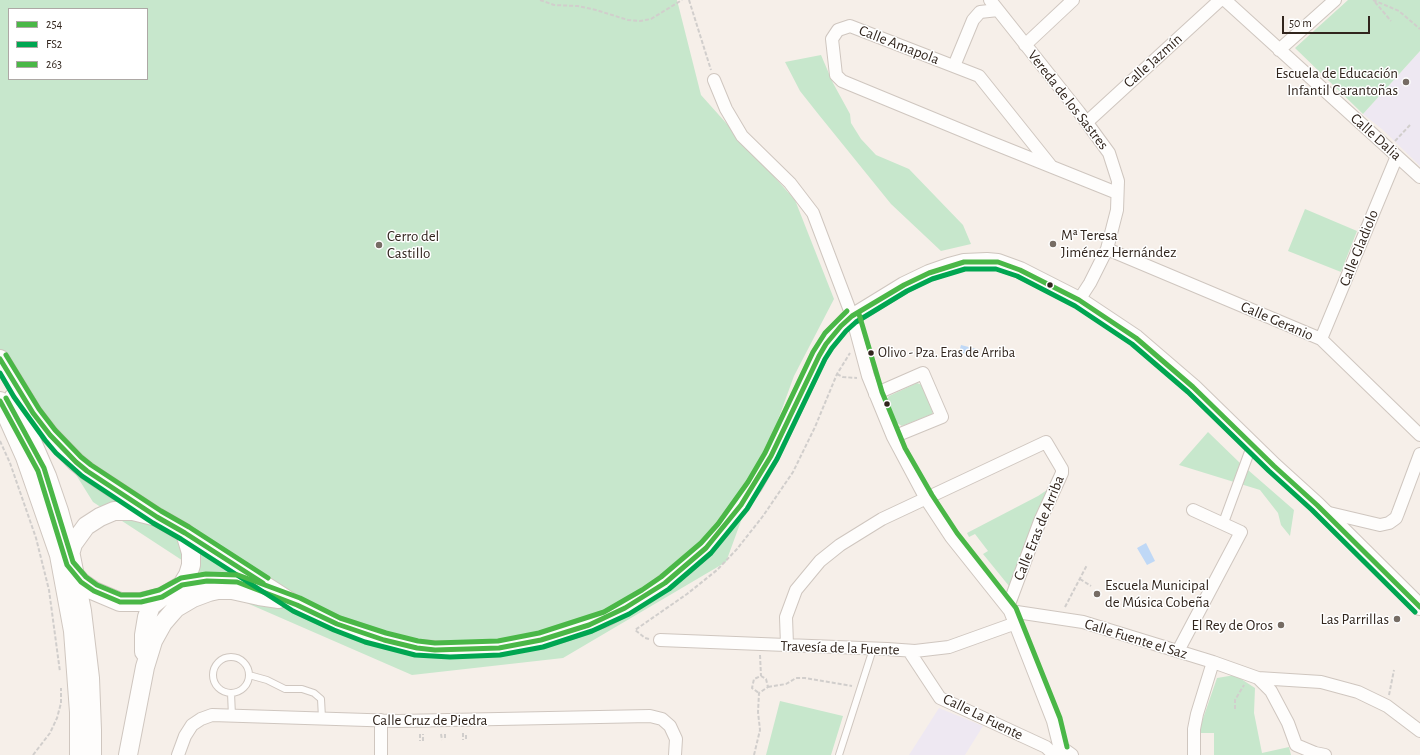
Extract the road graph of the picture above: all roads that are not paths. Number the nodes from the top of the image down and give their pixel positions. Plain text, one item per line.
1 (990, 0) edge
2 (1073, 0) edge
3 (1220, 0) edge
4 (1225, 0) edge
5 (1335, 0) edge
6 (998, 10) junction
7 (1025, 45) junction
8 (1279, 50) junction
9 (954, 66) junction
10 (714, 80) road end
11 (1087, 122) junction
12 (1393, 152) junction
13 (1050, 166) junction
14 (1420, 177) edge
15 (1117, 193) junction
16 (1107, 249) junction
17 (1079, 300) junction
18 (852, 316) junction
19 (1321, 339) junction
20 (0, 359) edge
21 (0, 372) edge
22 (875, 394) junction
23 (3, 407) edge
24 (1420, 434) edge
25 (893, 437) junction
26 (1252, 446) junction
27 (1420, 454) edge
28 (926, 499) junction
29 (1193, 510) dead end
30 (1324, 512) junction
31 (157, 517) junction
32 (1223, 524) junction
33 (185, 533) junction
34 (71, 564) junction
35 (182, 585) junction
36 (162, 597) junction
37 (279, 599) junction
38 (297, 605) junction
39 (1420, 607) edge
40 (1009, 609) junction
41 (1016, 623) junction
42 (660, 640) dead end
43 (787, 645) junction
44 (874, 649) junction
45 (909, 651) junction
46 (1178, 651) junction
47 (1213, 662) junction
48 (145, 667) junction
49 (249, 675) junction
50 (1254, 676) junction
51 (231, 693) junction
52 (79, 712) junction
53 (232, 716) junction
54 (322, 718) junction
55 (381, 720) junction
56 (1420, 731) edge
57 (1055, 752) edge
58 (1318, 754) edge
59 (78, 755) edge
60 (92, 755) edge
61 (128, 755) edge
62 (178, 755) edge
63 (381, 755) edge
64 (674, 755) edge
65 (838, 755) edge
66 (1072, 755) edge
67 (1194, 755) edge

1 - 6 street, Vereda de los Sastres
2 - 7 street
3 - 11 street, Calle Jazmín
4 - 8 street, Calle Dalia
5 - 8 street
6 - 7 street, Vereda de los Sastres
6 - 9 street
7 - 11 street, Vereda de los Sastres
8 - 12 street, Calle Dalia
9 - 13 street, Calle Amapola
9 - 13 street, Calle Amapola
10 - 18 street
11 - 15 street, Vereda de los Sastres
12 - 14 street, Calle Dalia
12 - 19 street, Calle Gladiolo
13 - 15 street, Calle Amapola
15 - 16 street, Vereda de los Sastres
16 - 17 street, Vereda de los Sastres
16 - 19 street, Calle Geranio
17 - 18 street
17 - 26 street
18 - 22 street
18 - 38 street
19 - 24 street, Calle Geranio
20 - 31 main road
21 - 34 main road
22 - 25 street
22 - 25 street
23 - 34 main road
23 - 52 main road
25 - 28 street
26 - 30 street
26 - 32 street
27 - 30 street
28 - 40 street
28 - 40 street, Calle Eras de Arriba
28 - 43 street
29 - 32 street
30 - 39 street
31 - 33 main road
31 - 34 main road
32 - 46 street
33 - 35 main road
33 - 38 street
34 - 36 main road
34 - 52 main road
34 - 60 main road
35 - 36 main road
35 - 37 street
36 - 48 main road
37 - 38 street
37 - 48 main road
40 - 41 street
40 - 46 street, Calle Fuente el Saz
41 - 45 street, Travesía de la Fuente
41 - 57 street
42 - 43 street, Travesía de la Fuente
43 - 44 street, Travesía de la Fuente
44 - 45 street, Travesía de la Fuente
44 - 65 lane
45 - 57 street, Calle La Fuente
46 - 47 street, Calle Fuente el Saz
47 - 50 street, Calle Fuente el Saz
47 - 67 street
48 - 61 main road
49 - 51 lane
49 - 51 lane
49 - 54 lane
50 - 56 street
50 - 58 street
51 - 53 lane
52 - 59 main road
53 - 54 street, Calle Cruz de Piedra
53 - 62 street, Calle Cruz de Piedra
54 - 55 street, Calle Cruz de Piedra
55 - 63 street
55 - 64 street, Calle Cruz de Piedra
57 - 66 street, Calle La Fuente

